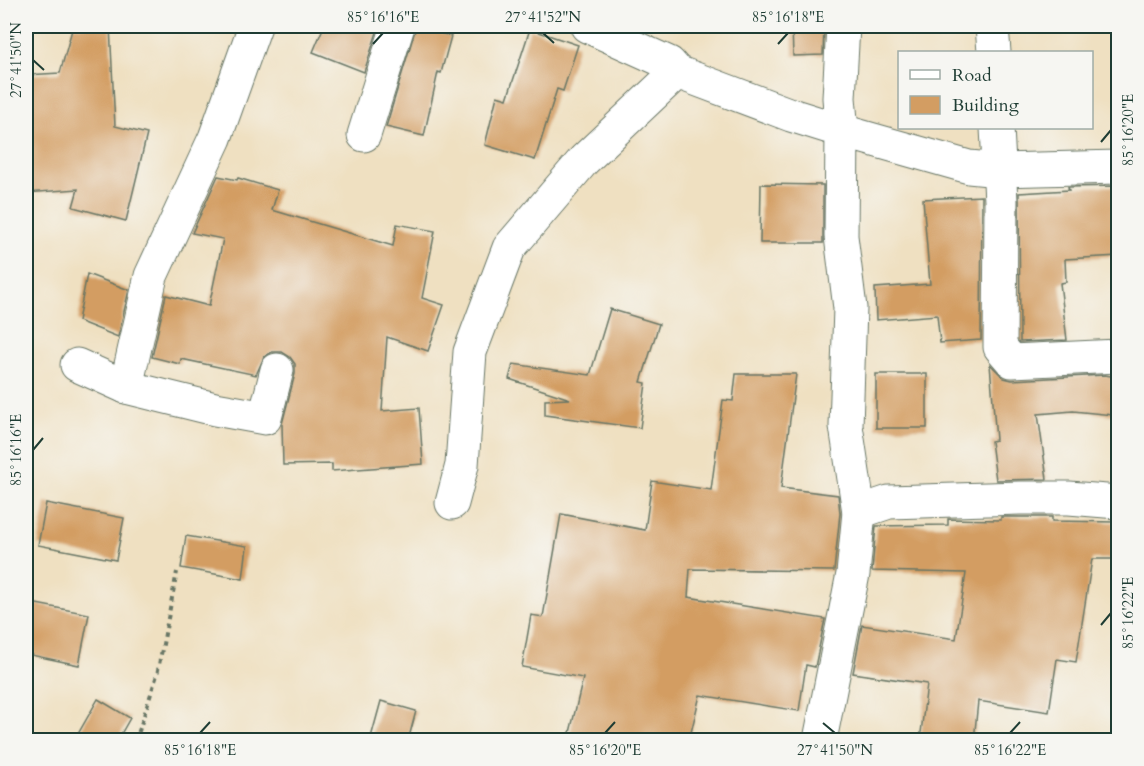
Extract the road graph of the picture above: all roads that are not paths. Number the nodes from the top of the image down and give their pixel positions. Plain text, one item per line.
1 (255, 26) edge
2 (398, 26) edge
3 (587, 26) edge
4 (650, 26) edge
5 (843, 26) edge
6 (992, 26) edge
7 (994, 51) edge
8 (673, 67) junction
9 (997, 129) edge
10 (842, 131) junction
11 (364, 135) dead end
12 (1119, 167) edge
13 (999, 170) junction
14 (1119, 356) edge
15 (77, 365) dead end
16 (276, 370) dead end
17 (126, 387) junction
18 (1119, 502) edge
19 (452, 503) dead end
20 (860, 512) junction
21 (820, 741) edge

1 - 17 street
2 - 11 street
3 - 8 street
4 - 8 street
5 - 10 street
6 - 7 street
8 - 10 street
8 - 19 street
9 - 13 street
10 - 13 street
10 - 20 street
12 - 13 street
13 - 14 street
15 - 17 street
16 - 17 street
18 - 20 street
20 - 21 street

